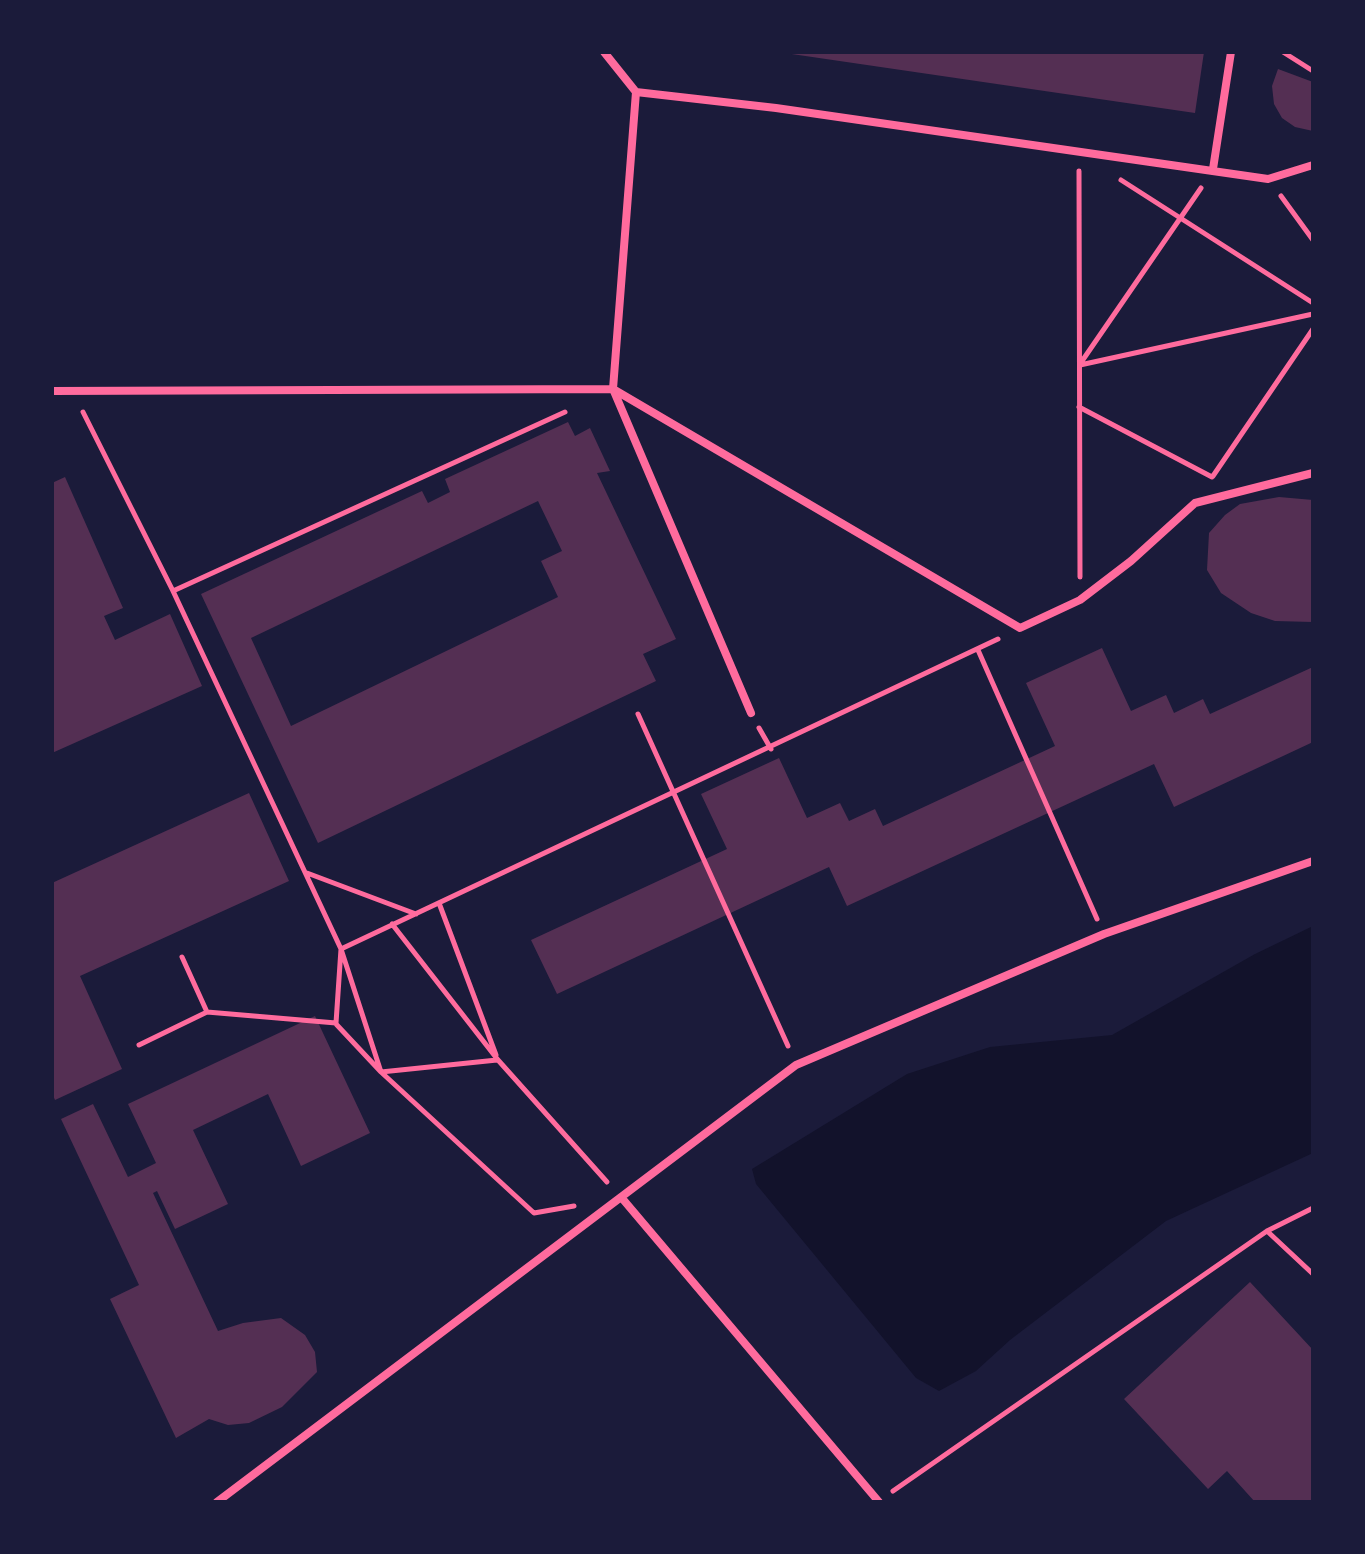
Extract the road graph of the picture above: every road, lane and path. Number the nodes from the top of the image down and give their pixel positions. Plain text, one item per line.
1 (604, 52) edge
2 (1231, 52) edge
3 (1283, 52) edge
4 (1313, 71) edge
5 (636, 92) junction
6 (1079, 154) junction
7 (1313, 165) edge
8 (1213, 169) junction
9 (1117, 178) dead end
10 (1268, 179) junction
11 (1180, 218) junction
12 (1313, 240) edge
13 (1313, 303) edge
14 (1313, 314) edge
15 (1313, 329) edge
16 (1080, 365) junction
17 (71, 389) junction
18 (613, 389) junction
19 (52, 391) edge
20 (1079, 407) junction
21 (571, 409) dead end
22 (1313, 473) edge
23 (1212, 477) junction
24 (1195, 503) junction
25 (173, 591) junction
26 (1080, 600) junction
27 (1020, 628) junction
28 (978, 649) junction
29 (751, 713) dead end
30 (638, 714) dead end
31 (674, 794) junction
32 (1313, 861) edge
33 (306, 873) junction
34 (439, 903) junction
35 (416, 914) junction
36 (392, 924) junction
37 (1104, 934) junction
38 (341, 949) junction
39 (182, 957) dead end
40 (207, 1012) junction
41 (336, 1023) junction
42 (139, 1045) dead end
43 (498, 1060) junction
44 (796, 1065) junction
45 (381, 1072) junction
46 (621, 1197) junction
47 (578, 1205) dead end
48 (1313, 1208) edge
49 (1267, 1231) junction
50 (1313, 1274) edge
51 (217, 1502) edge
52 (878, 1502) edge

1 - 5 street
2 - 8 street
3 - 4 path
5 - 6 street
5 - 18 street
6 - 8 street
6 - 16 path
7 - 10 street
8 - 10 street
8 - 11 path
9 - 11 path
10 - 12 path
11 - 13 path
11 - 16 path
14 - 16 path
15 - 23 path
16 - 20 path
17 - 18 street
17 - 19 street
17 - 25 path
18 - 27 street
18 - 29 street
20 - 23 path
20 - 26 path
21 - 25 path
22 - 24 street
23 - 24 path
24 - 26 street
25 - 33 path
26 - 27 street
27 - 28 path
28 - 31 path
28 - 37 path
30 - 31 path
31 - 34 path
31 - 44 path
32 - 37 street
33 - 35 path
33 - 38 path
34 - 35 path
34 - 43 path
35 - 36 path
36 - 38 path
36 - 43 path
37 - 44 street
38 - 41 path
38 - 45 path
39 - 40 path
40 - 41 path
40 - 42 path
41 - 45 path
43 - 45 path
43 - 46 path
44 - 46 street
45 - 47 path
46 - 51 street
46 - 52 street
48 - 49 path
49 - 50 path
49 - 52 path

